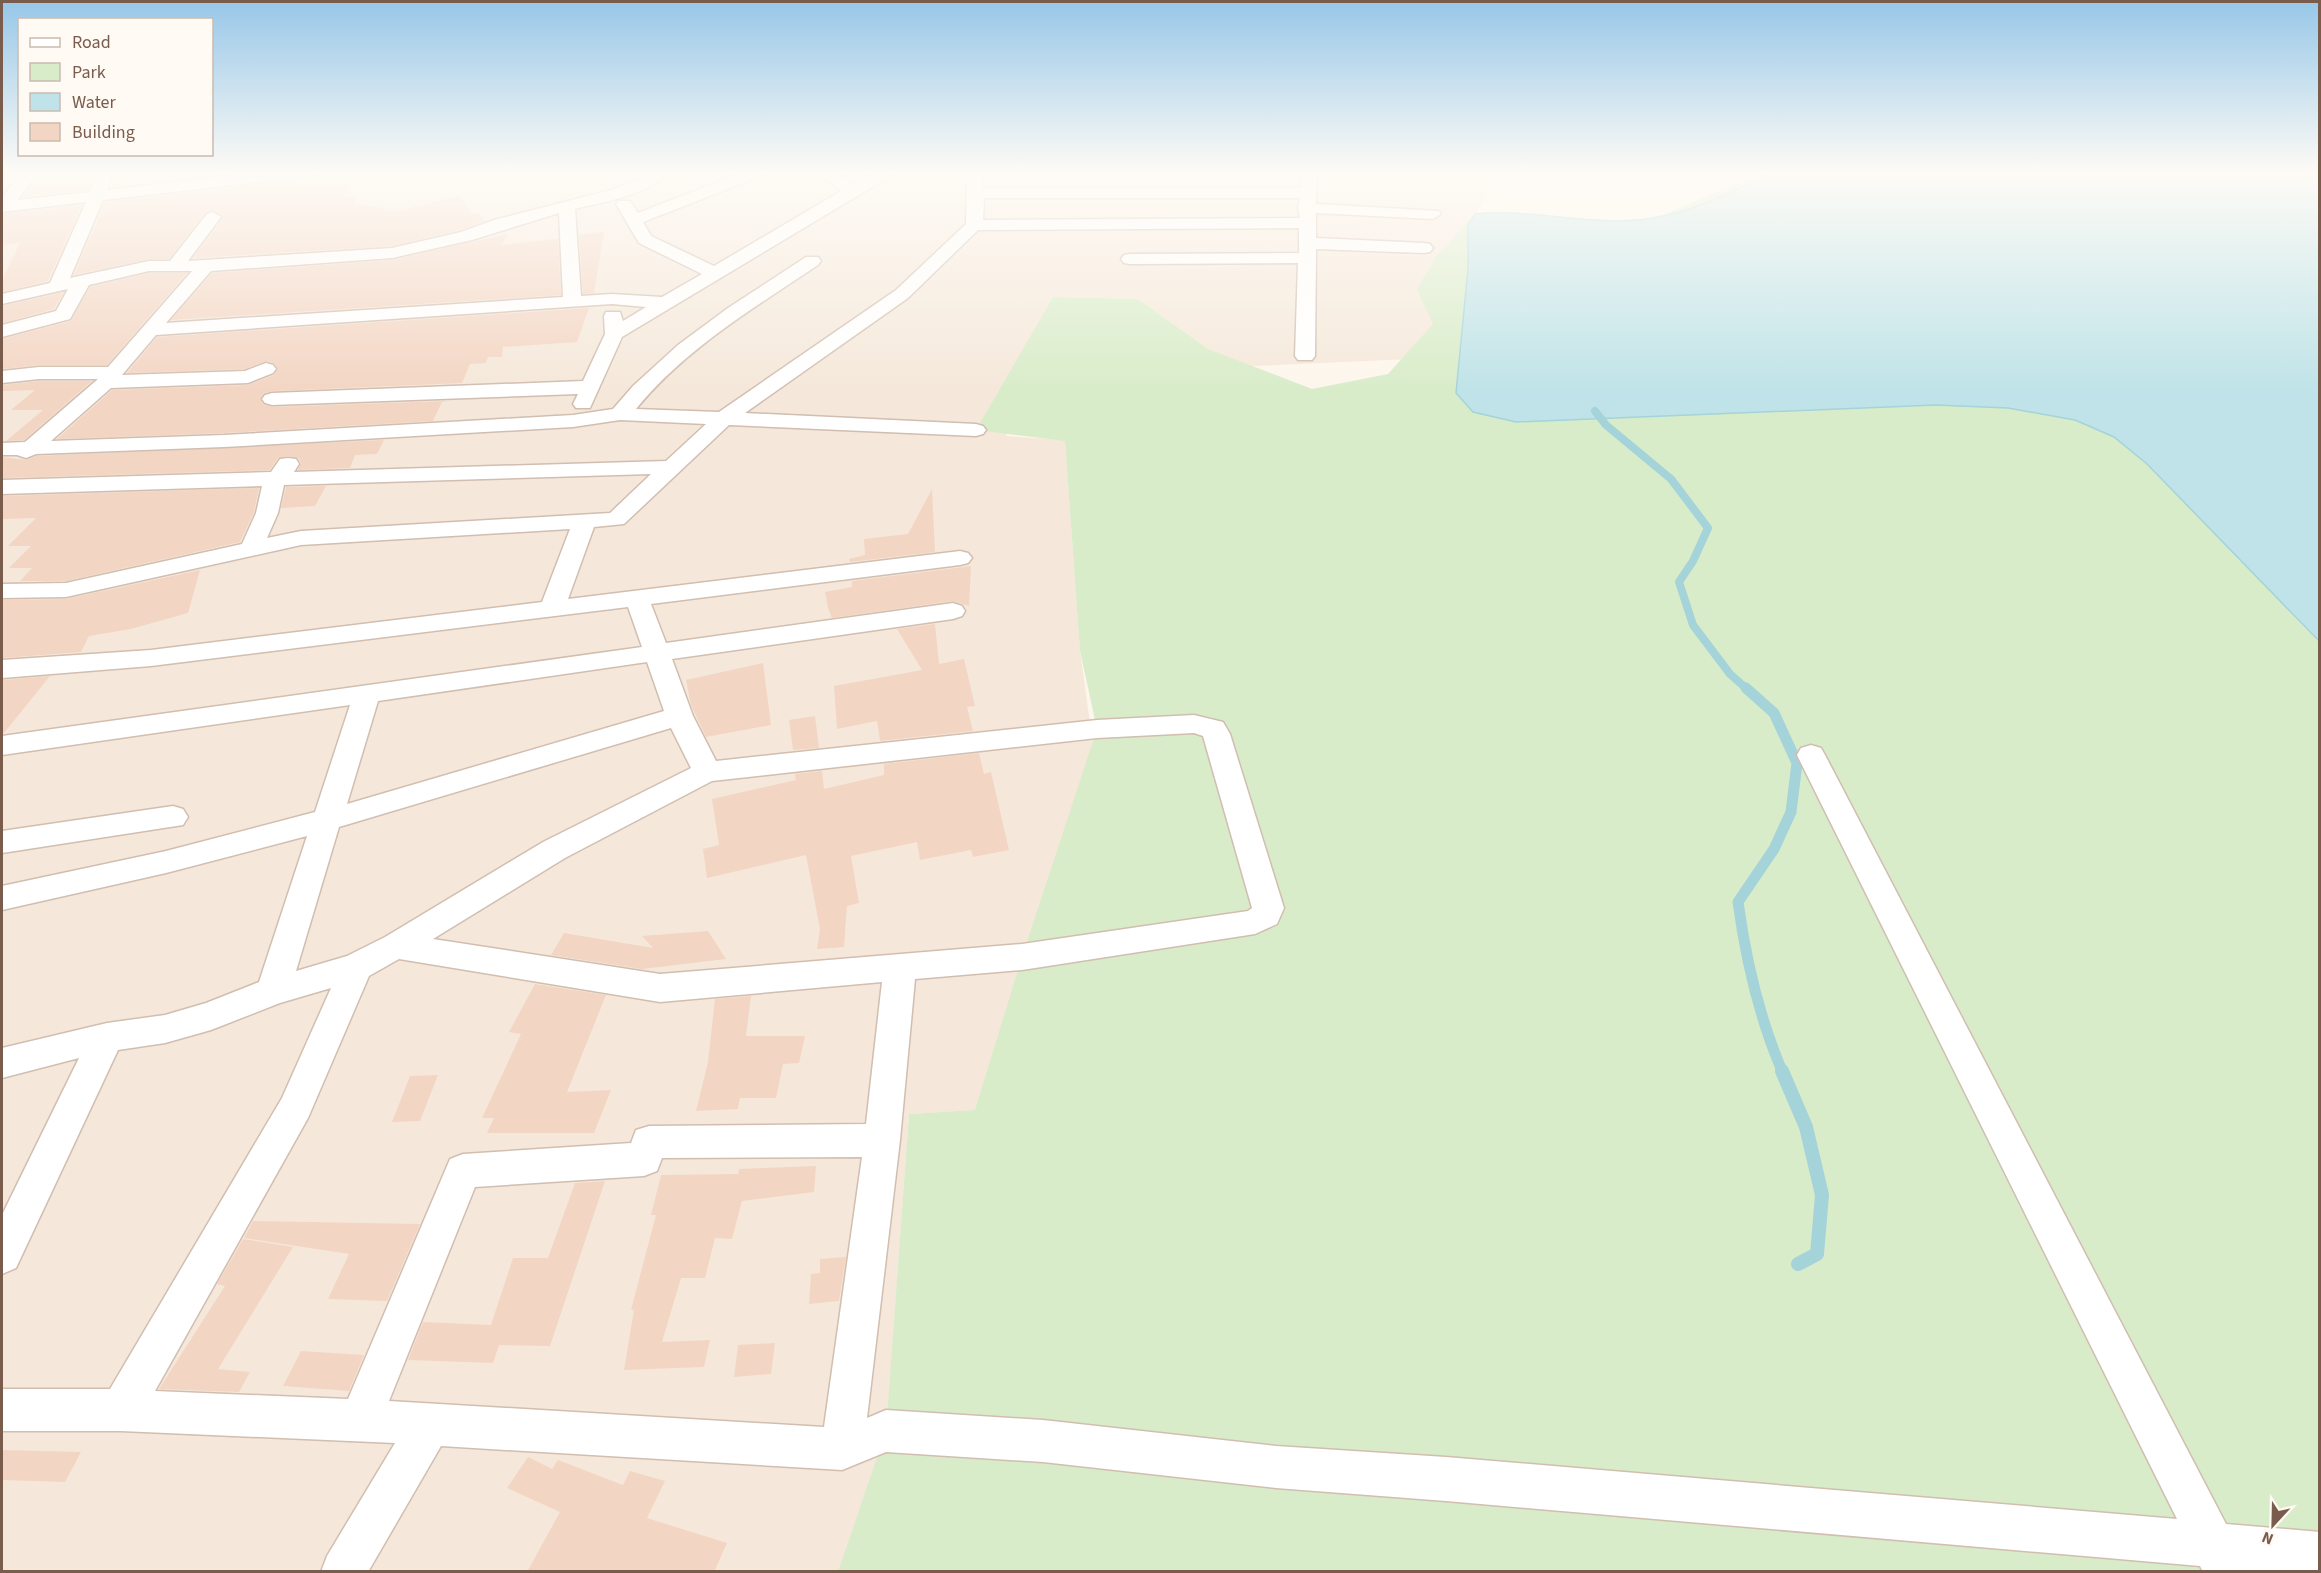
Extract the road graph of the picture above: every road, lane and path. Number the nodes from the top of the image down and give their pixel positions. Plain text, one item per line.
1 (73, 244) edge
2 (192, 244) edge
3 (431, 244) edge
4 (569, 244) edge
5 (656, 244) edge
6 (762, 244) edge
7 (954, 244) edge
8 (1306, 244) edge
9 (1424, 248) dead end
10 (1306, 250) junction
11 (1130, 259) dead end
12 (812, 261) dead end
13 (175, 266) junction
14 (206, 266) junction
15 (714, 273) junction
16 (82, 281) junction
17 (58, 286) junction
18 (2, 299) edge
19 (612, 299) junction
20 (572, 301) junction
21 (664, 303) junction
22 (151, 330) junction
23 (2, 331) edge
24 (614, 334) junction
25 (1305, 356) dead end
26 (266, 369) dead end
27 (2, 377) edge
28 (110, 377) junction
29 (591, 387) junction
30 (272, 399) dead end
31 (620, 414) junction
32 (722, 420) junction
33 (573, 421) junction
34 (976, 430) dead end
35 (309, 436) junction
36 (2, 449) edge
37 (31, 449) junction
38 (671, 467) junction
39 (2, 474) edge
40 (277, 478) junction
41 (2, 487) edge
42 (585, 520) junction
43 (251, 549) junction
44 (960, 558) dead end
45 (2, 591) edge
46 (637, 598) junction
47 (552, 608) junction
48 (953, 611) dead end
49 (656, 653) junction
50 (2, 669) edge
51 (368, 694) junction
52 (679, 716) junction
53 (2, 745) edge
54 (1811, 755) dead end
55 (707, 772) junction
56 (173, 817) dead end
57 (328, 819) junction
58 (2, 842) edge
59 (2, 897) edge
60 (396, 946) junction
61 (356, 967) junction
62 (900, 968) junction
63 (273, 991) junction
64 (107, 1037) junction
65 (2, 1063) edge
66 (882, 1140) junction
67 (2, 1255) edge
68 (2, 1410) edge
69 (121, 1410) junction
70 (360, 1420) junction
71 (429, 1426) junction
72 (842, 1449) junction
73 (2319, 1554) edge
74 (2220, 1558) edge
75 (343, 1572) edge

1 - 17 street
2 - 13 street
3 - 14 street
4 - 20 street
5 - 15 street
6 - 15 street
7 - 32 street
8 - 10 street
9 - 10 street
10 - 11 street
10 - 25 street
12 - 31 street
13 - 14 street
13 - 16 street
14 - 22 street
15 - 21 street
16 - 17 street
16 - 23 street
17 - 18 street
19 - 20 street
19 - 21 street
19 - 24 street
20 - 22 street
21 - 24 street
22 - 28 street
24 - 29 street
26 - 28 street
27 - 28 street
28 - 37 street
29 - 30 street
29 - 33 street
31 - 32 street
31 - 33 street
32 - 34 street
32 - 38 street
33 - 35 street
35 - 37 street
35 - 40 street
36 - 37 street
37 - 39 street
38 - 40 street
38 - 42 street
40 - 41 street
40 - 43 street
42 - 43 street
42 - 47 street
43 - 45 street
44 - 46 street
46 - 47 street
46 - 49 street
47 - 50 street
48 - 49 street
49 - 51 street
49 - 52 street
51 - 53 street
51 - 57 street
52 - 55 street
52 - 57 street
54 - 74 street
55 - 60 street
55 - 62 street
56 - 58 street
57 - 59 street
57 - 63 street
60 - 61 street
60 - 62 street
61 - 63 street
61 - 69 street
62 - 66 street
63 - 64 street
64 - 65 street
64 - 67 street
66 - 70 street
66 - 72 street
68 - 69 street
69 - 70 street
70 - 71 street
71 - 72 street
71 - 75 street
72 - 74 street
73 - 74 street

